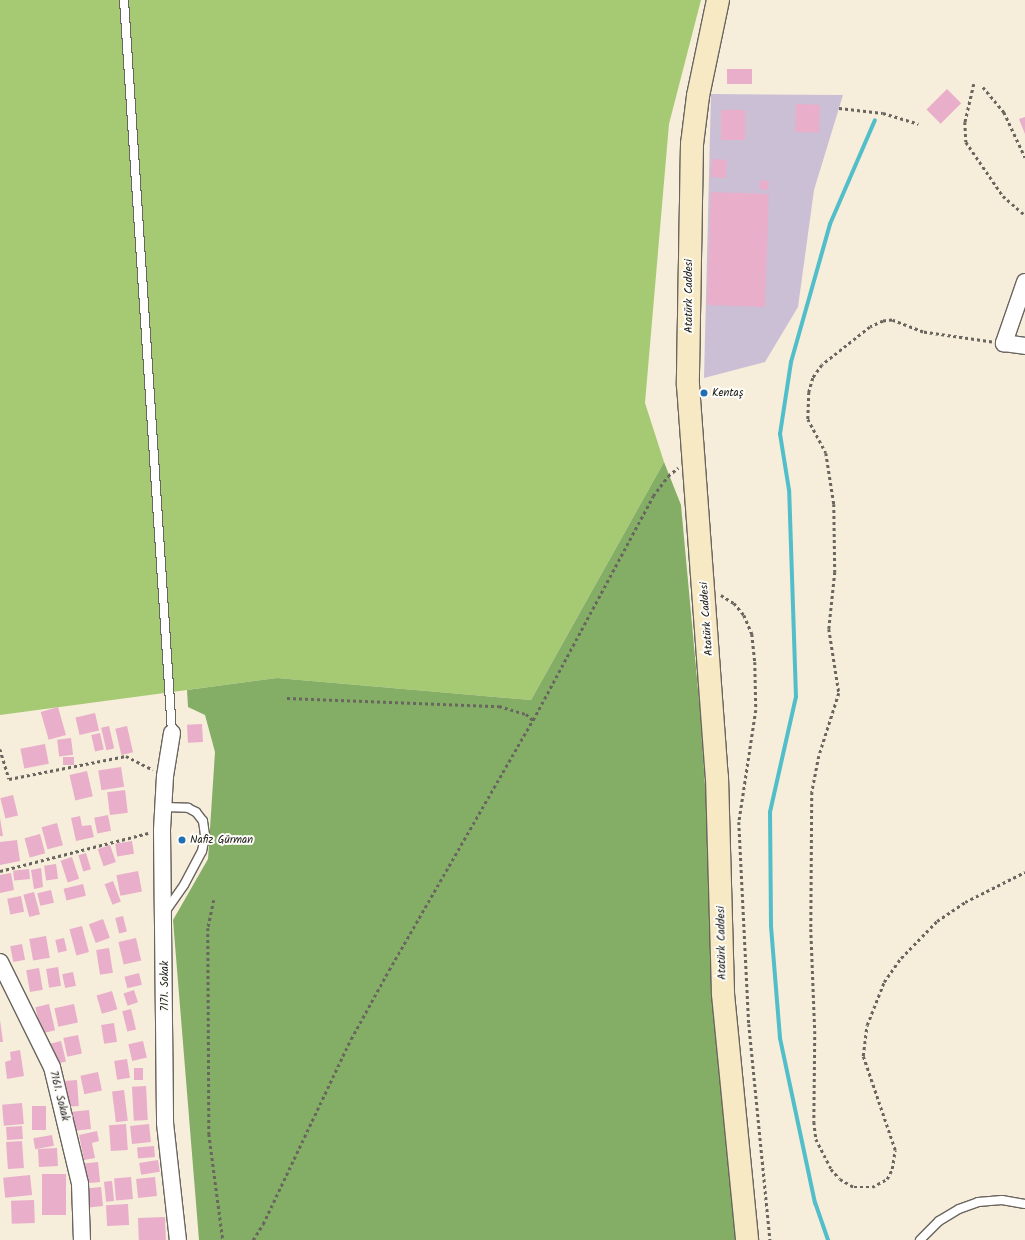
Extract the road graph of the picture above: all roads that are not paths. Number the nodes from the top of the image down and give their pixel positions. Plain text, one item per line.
1 (718, 0) edge
2 (125, 2) edge
3 (1025, 282) edge
4 (1025, 346) edge
5 (172, 733) joint
6 (164, 808) junction
7 (165, 913) junction
8 (0, 962) edge
9 (1025, 1204) edge
10 (82, 1240) edge
11 (178, 1240) edge
12 (747, 1240) edge
13 (920, 1240) edge

1 - 12 street, Atatürk Caddesi
2 - 5 lane
3 - 4 street
5 - 6 street, 7171. Sokak
6 - 7 street, 7171. Sokak
6 - 7 lane
7 - 11 street, 7171. Sokak
8 - 10 street, 7161. Sokak
9 - 13 lane

